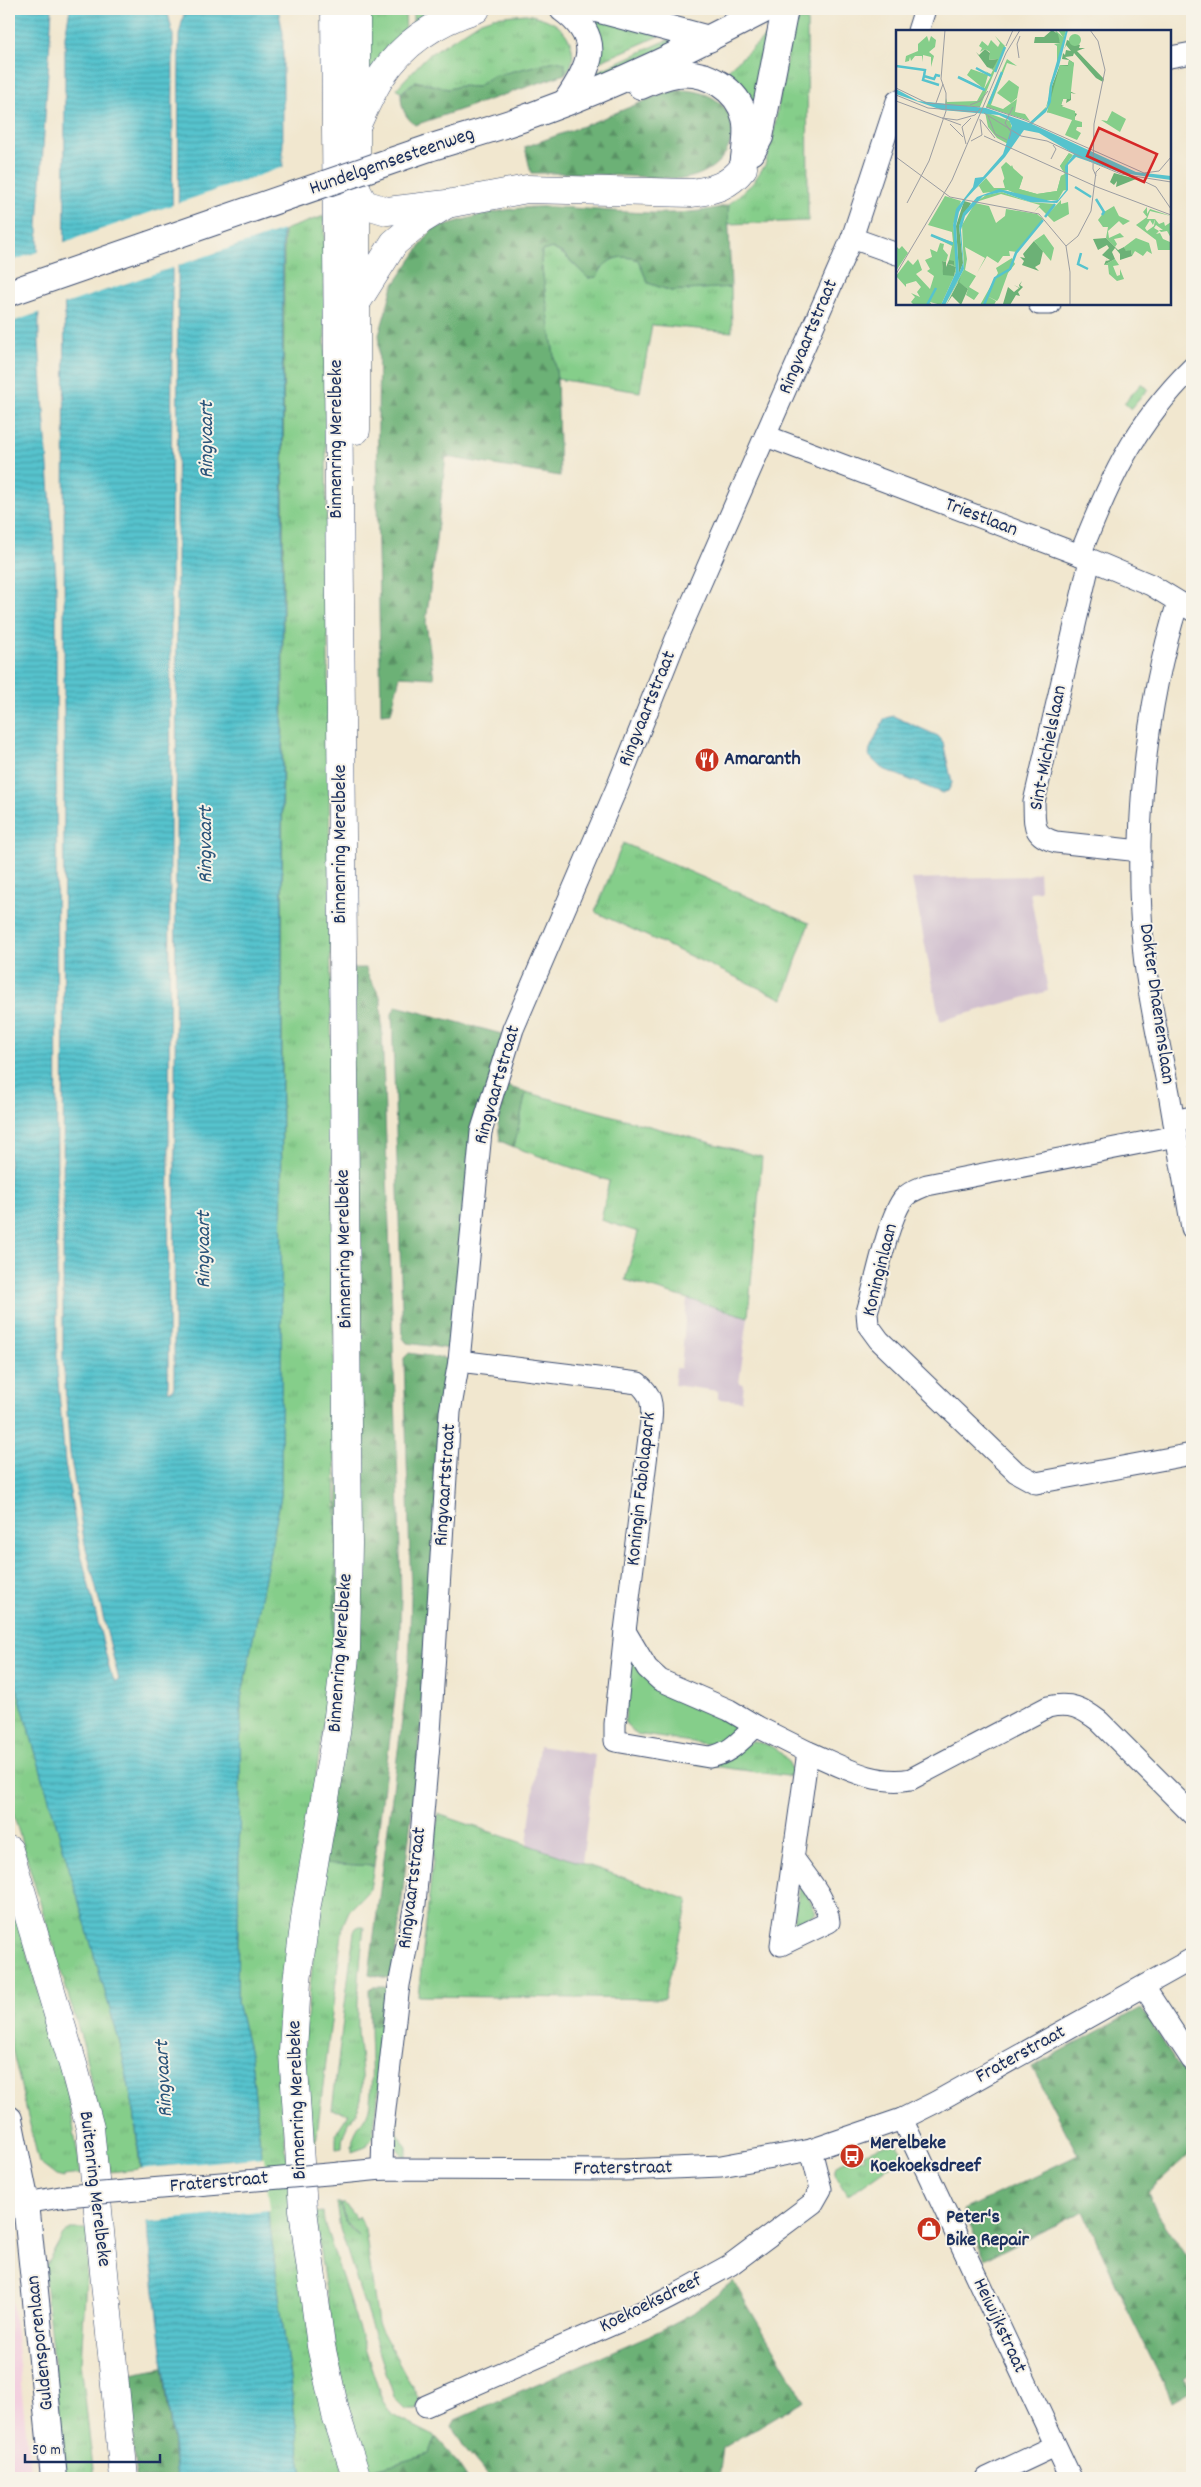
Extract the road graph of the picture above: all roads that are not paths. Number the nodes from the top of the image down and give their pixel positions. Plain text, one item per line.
1 (335, 9) edge
2 (356, 9) edge
3 (476, 9) edge
4 (563, 9) edge
5 (596, 9) edge
6 (766, 9) edge
7 (785, 9) edge
8 (925, 9) edge
9 (918, 30) edge
10 (709, 39) junction
11 (1192, 53) edge
12 (1171, 57) edge
13 (612, 84) junction
14 (566, 102) junction
15 (896, 104) edge
16 (356, 125) junction
17 (743, 168) junction
18 (357, 191) junction
19 (447, 204) junction
20 (852, 238) junction
21 (896, 254) edge
22 (9, 292) edge
23 (357, 301) junction
24 (1192, 368) edge
25 (766, 436) junction
26 (338, 554) junction
27 (1085, 557) junction
28 (1185, 606) edge
29 (1140, 851) junction
30 (1181, 1125) edge
31 (1192, 1228) edge
32 (459, 1361) junction
33 (1192, 1454) edge
34 (625, 1631) junction
35 (756, 1726) junction
36 (808, 1752) junction
37 (1192, 1814) edge
38 (9, 1850) edge
39 (794, 1859) dead end
40 (1192, 1960) edge
41 (1144, 1987) junction
42 (1192, 2060) edge
43 (9, 2119) edge
44 (902, 2119) junction
45 (811, 2150) junction
46 (382, 2169) junction
47 (17, 2201) edge
48 (426, 2406) dead end
49 (1055, 2446) junction
50 (54, 2478) edge
51 (124, 2478) edge
52 (356, 2478) edge
53 (987, 2478) edge
54 (1071, 2478) edge

1 - 26 highway, Binnenring Merelbeke
2 - 16 highway
3 - 16 highway
4 - 14 main road
5 - 10 main road
6 - 10 main road, Hundelgemsesteenweg
7 - 17 main road
8 - 9 street
10 - 13 main road, Hundelgemsesteenweg
11 - 12 street
13 - 14 main road, Hundelgemsesteenweg
13 - 17 main road
14 - 22 main road, Hundelgemsesteenweg, bridge
15 - 20 street, Ringvaartstraat
16 - 18 highway
17 - 19 highway
18 - 19 highway
18 - 23 highway
19 - 23 highway
20 - 21 street
20 - 25 street, Ringvaartstraat
23 - 26 highway
24 - 27 street, Sint-Michielslaan
25 - 27 street, Triestlaan
25 - 32 street, Ringvaartstraat
26 - 52 highway, Binnenring Merelbeke
27 - 28 street, Triestlaan
27 - 29 street, Sint-Michielslaan
28 - 29 street, Dokter Dhaenenslaan
29 - 30 street, Dokter Dhaenenslaan
30 - 31 street, Dokter Dhaenenslaan
30 - 33 street, Koninginlaan
32 - 34 street, Koningin Fabiolapark
32 - 46 street, Ringvaartstraat
34 - 35 street
34 - 35 street, Koningin Fabiolapark
35 - 36 street
36 - 37 street
36 - 39 street
38 - 51 highway, Buitenring Merelbeke
40 - 41 street, Fraterstraat
41 - 42 street
41 - 44 street, Fraterstraat
43 - 47 main road, Guldensporenlaan
44 - 45 street, Fraterstraat
44 - 49 street, Heiwijkstraat
45 - 46 street, Fraterstraat
45 - 48 street, Koekoeksdreef
46 - 47 street, Fraterstraat, bridge
47 - 50 main road, Guldensporenlaan
49 - 53 street
49 - 54 street, Heiwijkstraat

